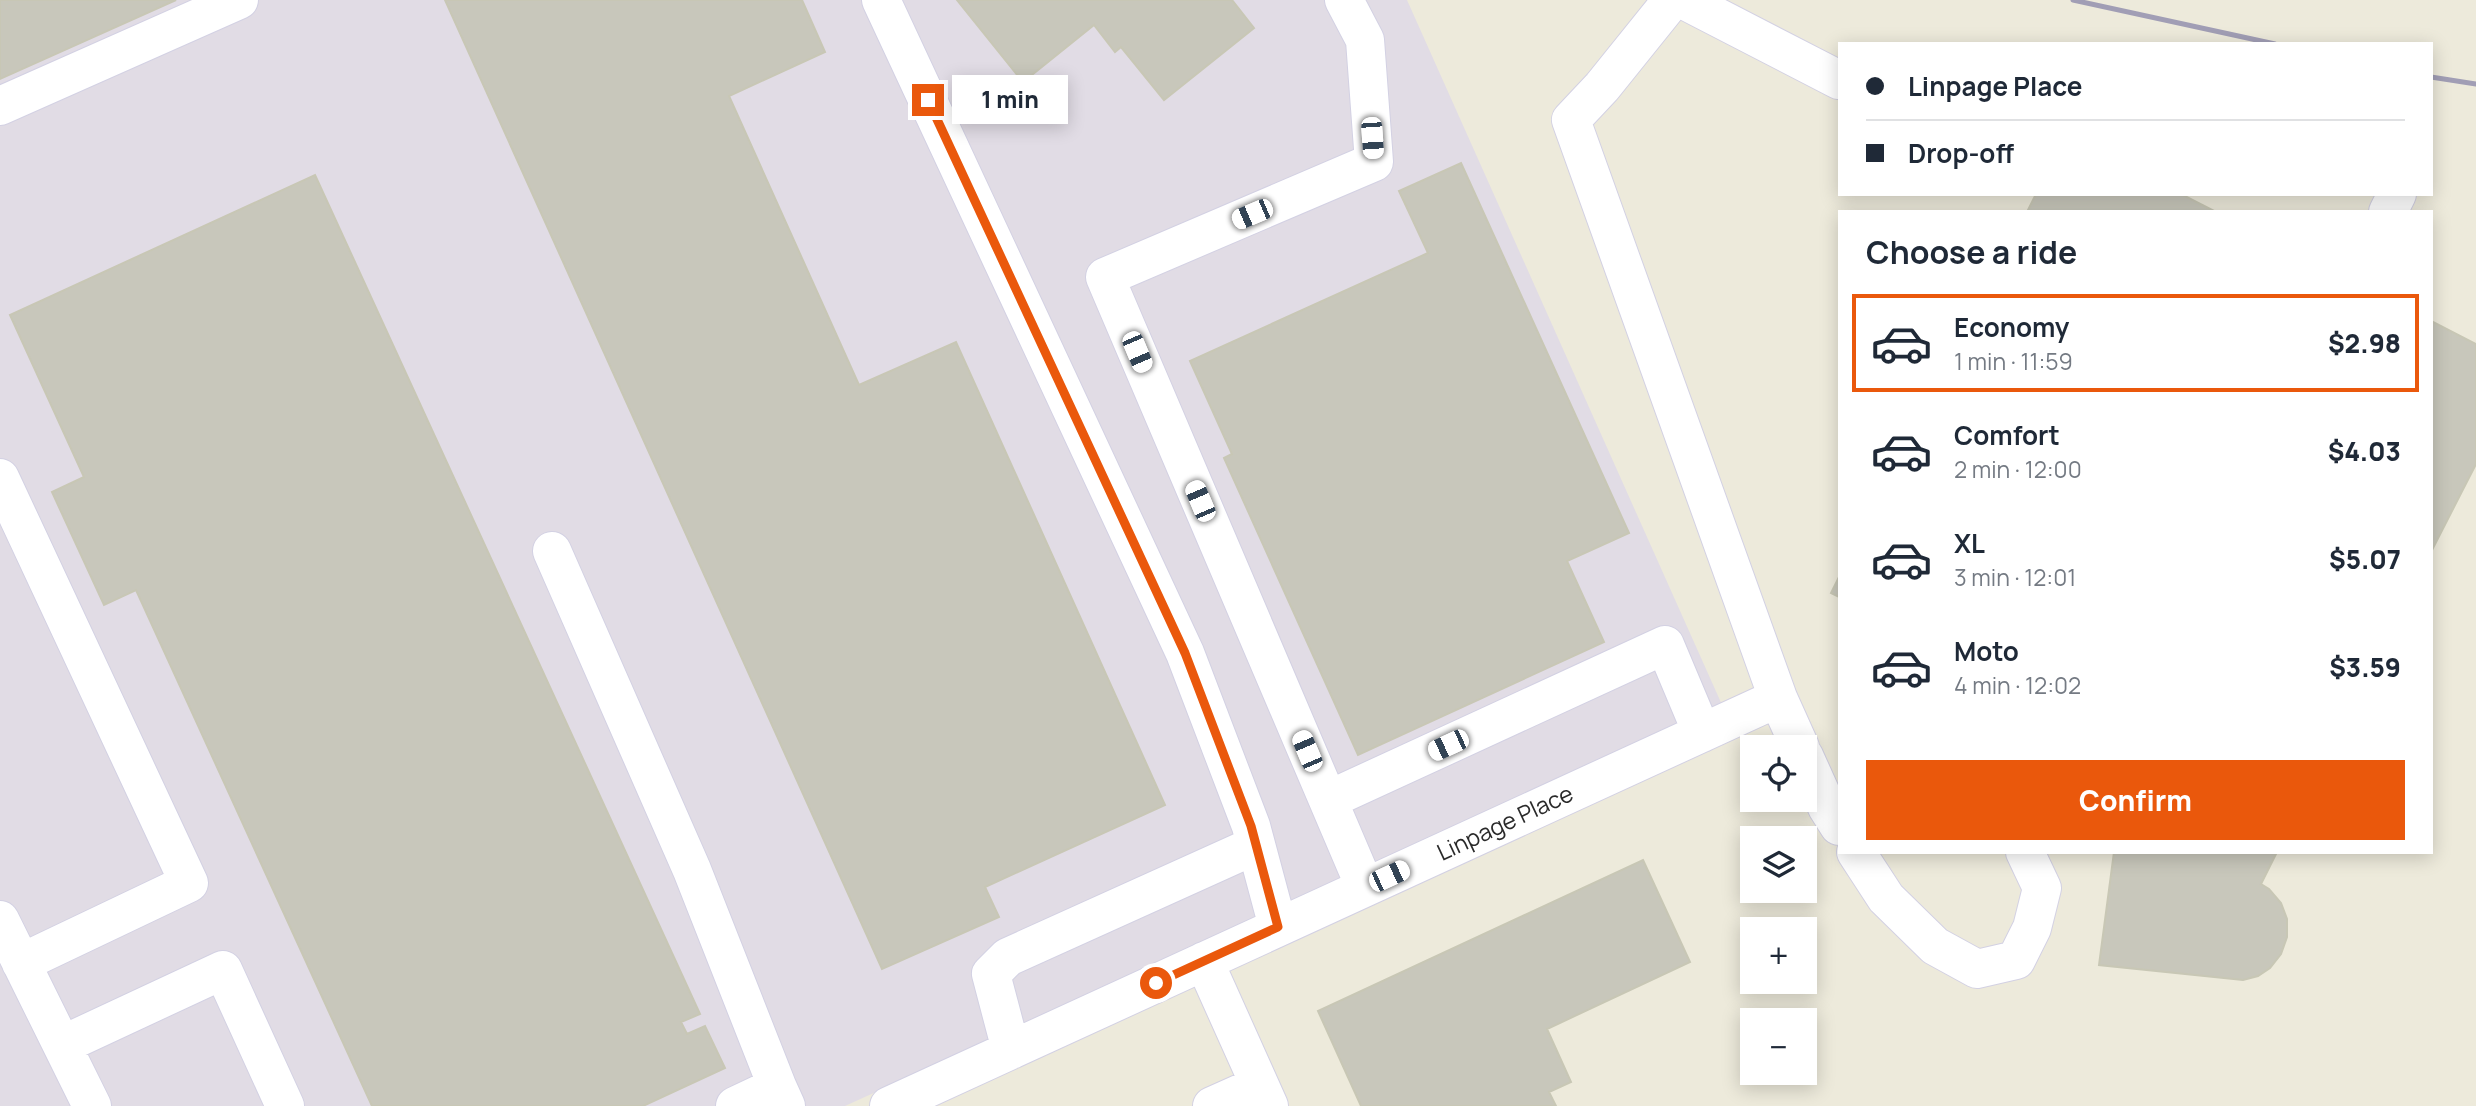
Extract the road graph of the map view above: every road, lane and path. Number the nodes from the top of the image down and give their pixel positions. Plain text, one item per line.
1 (239, 0) edge
2 (881, 0) edge
3 (1344, 0) edge
4 (1672, 0) edge
5 (1684, 0) edge
6 (1838, 79) edge
7 (0, 106) edge
8 (0, 478) edge
9 (552, 551) dead end
10 (1778, 698) junction
11 (1702, 733) junction
12 (1795, 735) edge
13 (1817, 785) edge
14 (1328, 800) junction
15 (1838, 824) edge
16 (1256, 845) junction
17 (1857, 854) edge
18 (2026, 854) edge
19 (1365, 887) junction
20 (0, 920) edge
21 (1278, 927) junction
22 (1204, 961) junction
23 (22, 963) junction
24 (62, 1045) junction
25 (1011, 1050) junction
26 (781, 1096) edge
27 (1264, 1096) edge
28 (907, 1102) edge
29 (92, 1106) edge
30 (285, 1106) edge
31 (735, 1106) edge
32 (1212, 1106) edge

1 - 7 street
2 - 16 street
3 - 14 street
4 - 10 street
5 - 6 street
8 - 23 street
9 - 26 street
10 - 11 street, Linpage Place
10 - 12 street
11 - 14 street
11 - 19 street, Linpage Place
13 - 15 street
14 - 19 street
16 - 21 street
16 - 25 street
17 - 18 street
19 - 21 street, Linpage Place
20 - 23 street
21 - 22 street, Linpage Place
22 - 25 street, Linpage Place
22 - 27 street
23 - 24 street
24 - 29 street
24 - 30 street
25 - 28 street, Linpage Place
26 - 31 street
27 - 32 street

